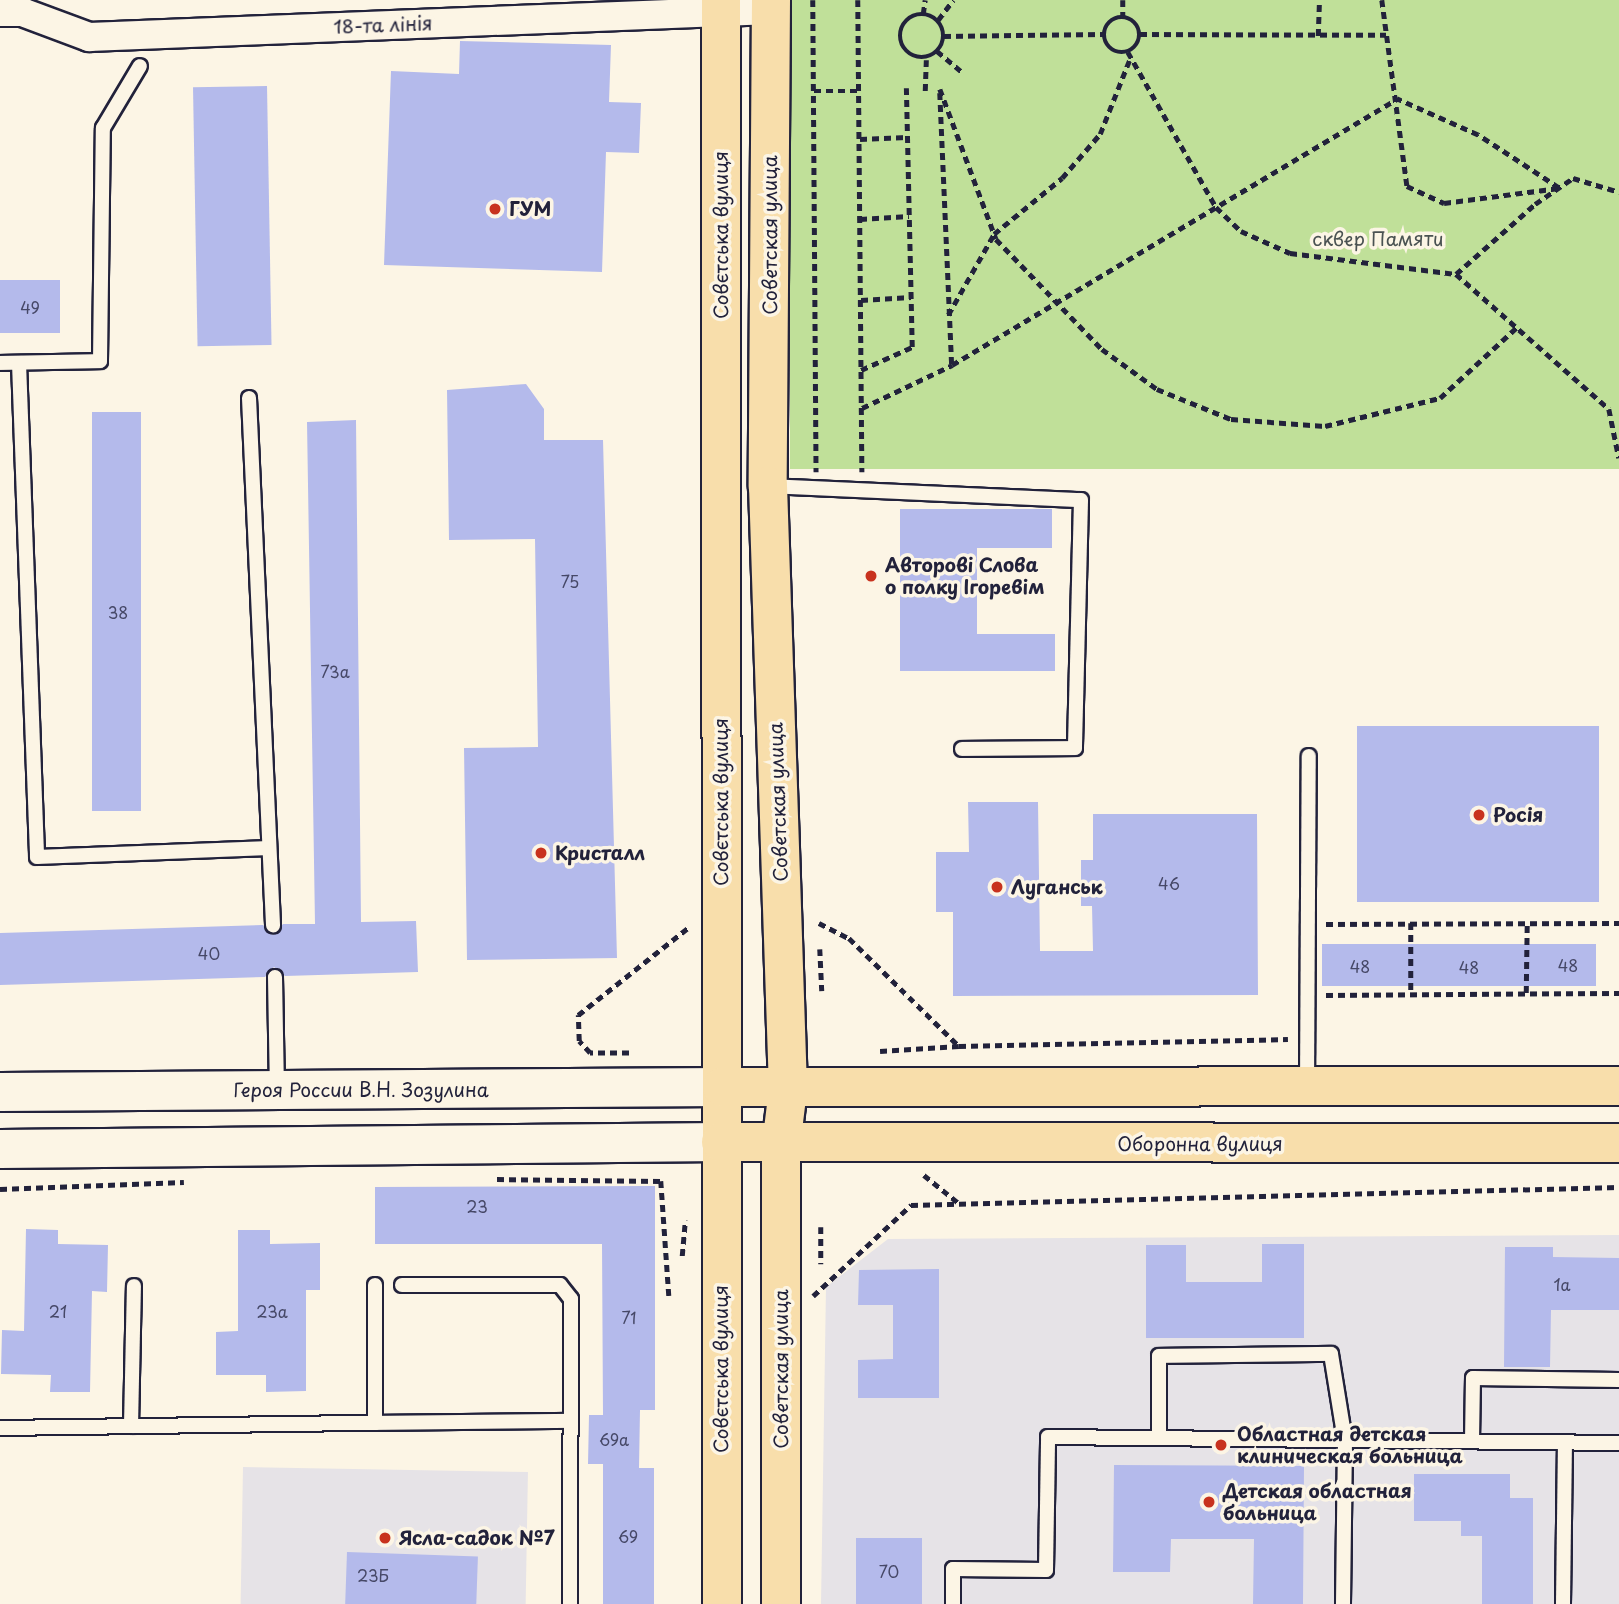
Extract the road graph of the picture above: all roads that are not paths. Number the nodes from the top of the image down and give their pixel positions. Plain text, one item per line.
1 (771, 5) edge
2 (721, 6) edge
3 (0, 12) edge
4 (140, 66) dead end
5 (0, 363) edge
6 (19, 363) junction
7 (249, 398) dead end
8 (768, 486) junction
9 (962, 749) dead end
10 (1309, 756) dead end
11 (270, 848) junction
12 (273, 925) dead end
13 (275, 976) dead end
14 (1619, 1086) edge
15 (722, 1087) junction
16 (1307, 1087) junction
17 (788, 1089) junction
18 (277, 1091) junction
19 (0, 1092) edge
20 (721, 1142) junction
21 (1619, 1143) edge
22 (781, 1146) junction
23 (0, 1149) edge
24 (375, 1285) dead end
25 (402, 1285) dead end
26 (134, 1286) dead end
27 (1619, 1380) edge
28 (570, 1421) junction
29 (375, 1423) junction
30 (131, 1426) junction
31 (0, 1429) edge
32 (1159, 1438) junction
33 (1345, 1440) junction
34 (1472, 1441) junction
35 (1565, 1442) junction
36 (1619, 1443) edge
37 (570, 1604) edge
38 (722, 1604) edge
39 (781, 1604) edge
40 (953, 1604) edge
41 (1343, 1604) edge
42 (1563, 1604) edge

1 - 2 street, 18-та лінія
1 - 8 main road, Советская улица
2 - 3 street, 18-та лінія
2 - 15 main road, Совєтська вулиця
4 - 6 lane
5 - 6 lane
6 - 11 lane
7 - 11 lane
8 - 9 lane
8 - 17 main road, Советская улица
10 - 16 lane
11 - 12 lane
13 - 18 lane
14 - 16 main road
15 - 17 main road
15 - 18 main road, Героя России В.Н. Зозулина
15 - 20 main road, Совєтська вулиця
16 - 17 main road
17 - 22 main road, Советская улица
18 - 19 main road, Героя России В.Н. Зозулина
20 - 22 main road, Оборонна вулиця
20 - 23 main road
20 - 38 main road, Совєтська вулиця
21 - 22 main road, Оборонна вулиця
22 - 39 main road, Советская улица
24 - 29 lane
25 - 28 lane
26 - 30 lane
27 - 34 lane
28 - 29 lane
28 - 37 lane
29 - 30 lane
30 - 31 lane
32 - 33 lane
32 - 33 lane
32 - 40 lane
33 - 34 lane
33 - 41 lane
34 - 35 lane
35 - 36 lane
35 - 42 lane

